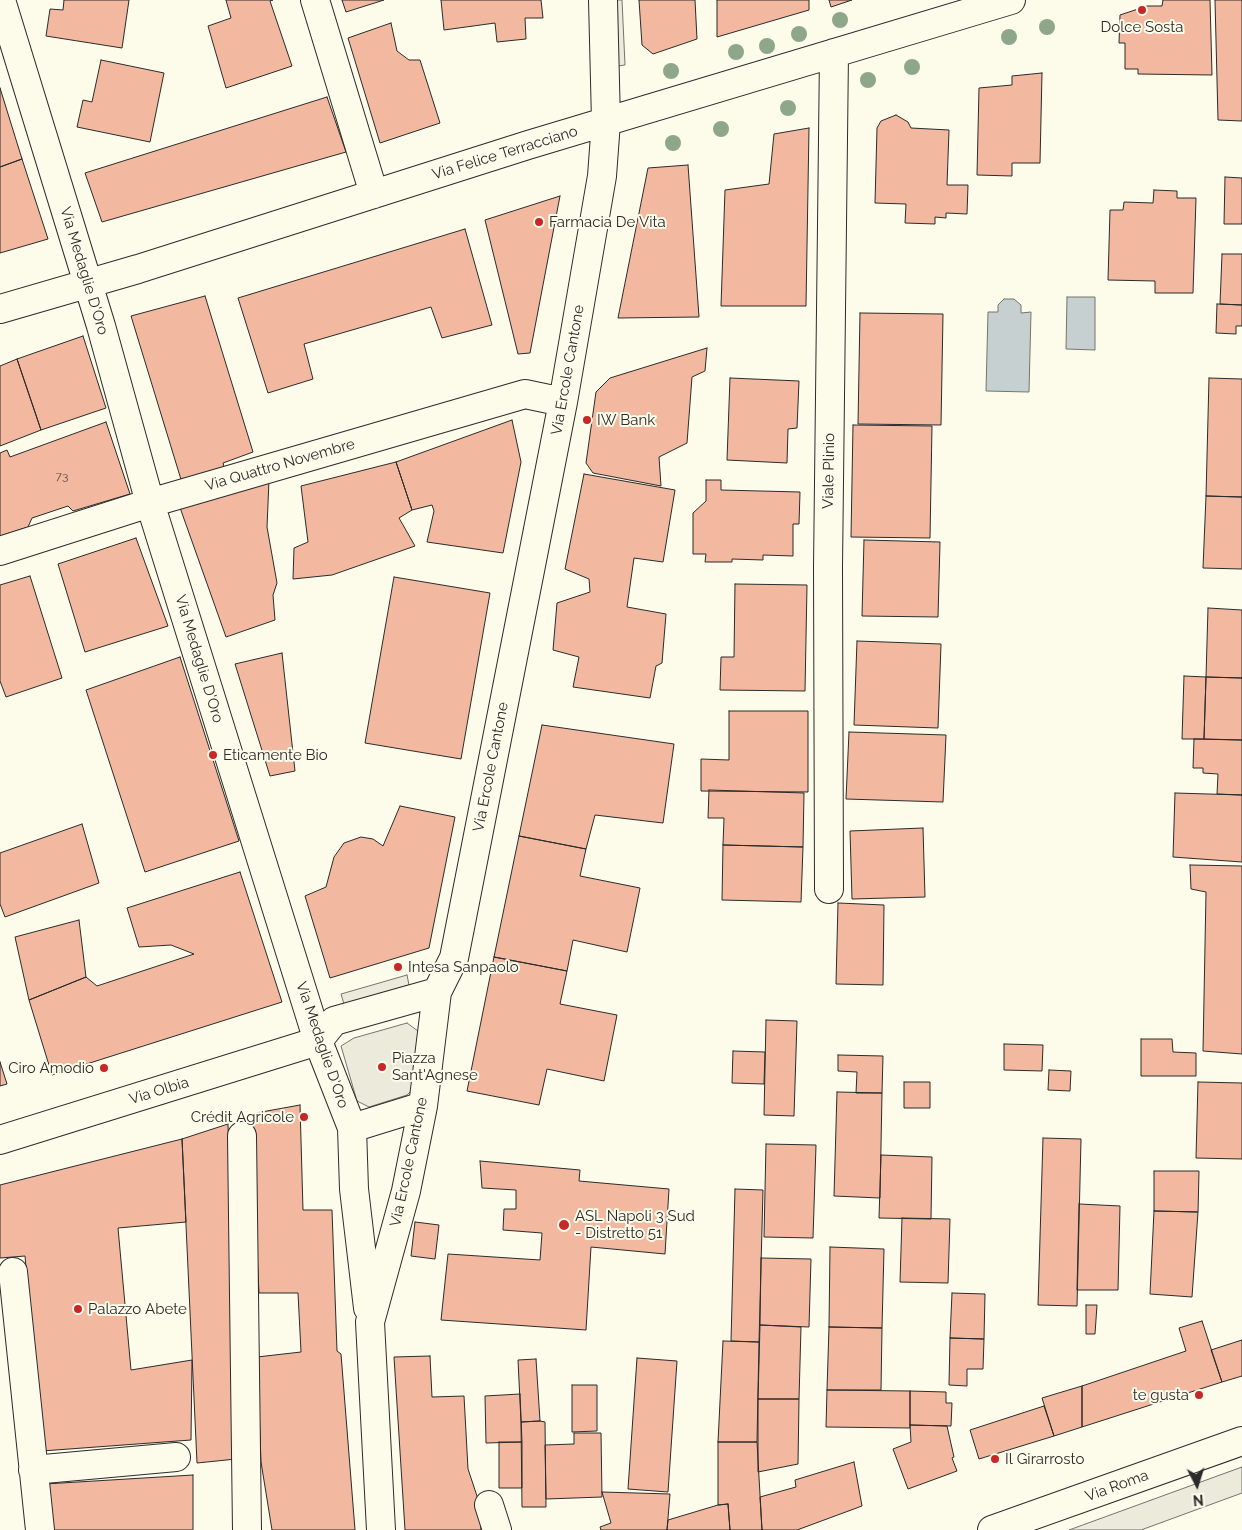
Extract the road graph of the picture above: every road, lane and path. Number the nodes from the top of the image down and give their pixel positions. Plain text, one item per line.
1 (1, 0) edge
2 (315, 0) edge
3 (602, 0) edge
4 (1010, 0) edge
5 (834, 53) junction
6 (606, 122) junction
7 (374, 194) junction
8 (88, 284) junction
9 (0, 309) edge
10 (563, 402) junction
11 (150, 503) junction
12 (0, 551) edge
13 (829, 889) dead end
14 (437, 992) junction
15 (318, 1041) junction
16 (423, 1106) junction
17 (352, 1128) junction
18 (242, 1136) dead end
19 (0, 1140) edge
20 (13, 1272) dead end
21 (370, 1322) junction
22 (1242, 1441) edge
23 (176, 1457) dead end
24 (34, 1470) junction
25 (40, 1530) edge
26 (247, 1530) edge
27 (381, 1530) edge
28 (992, 1530) edge

1 - 8 street, Via Medaglie D'Oro
2 - 7 street
3 - 6 street, Via Ercole Cantone
4 - 5 street, Via Felice Terracciano
5 - 6 street, Via Felice Terracciano
5 - 13 street, Viale Plinio
6 - 7 street, Via Felice Terracciano
6 - 10 street, Via Ercole Cantone
7 - 8 street, Via Felice Terracciano
8 - 9 street, Via Felice Terracciano
8 - 11 street, Via Medaglie D'Oro
10 - 11 street, Via Quattro Novembre
10 - 14 street, Via Ercole Cantone
11 - 12 street, Via Quattro Novembre
11 - 15 street, Via Medaglie D'Oro
14 - 15 street
14 - 16 street, Via Ercole Cantone
15 - 17 street, Via Medaglie D'Oro
15 - 19 street, Via Olbia
16 - 17 street
16 - 21 street, Via Ercole Cantone
17 - 21 street, Via Medaglie D'Oro
18 - 26 street
20 - 24 street
21 - 27 street, Via Ercole Cantone
22 - 28 street, Via Roma
23 - 24 street
24 - 25 street

